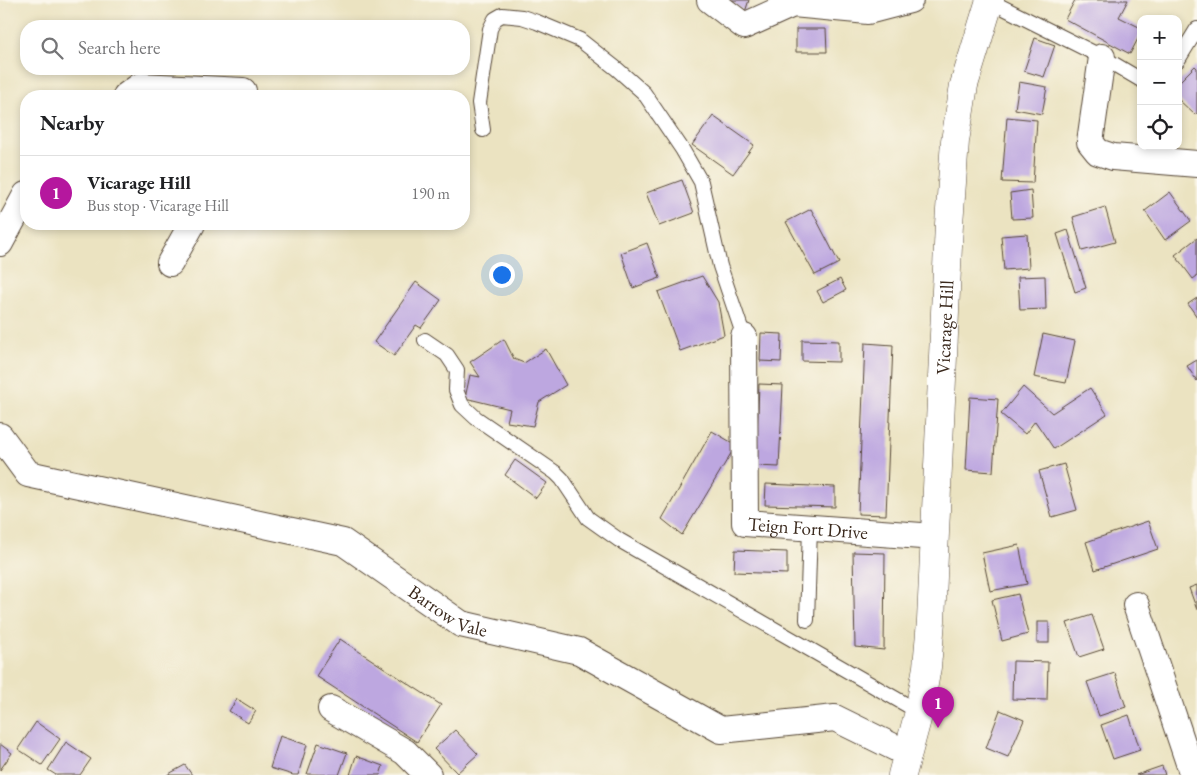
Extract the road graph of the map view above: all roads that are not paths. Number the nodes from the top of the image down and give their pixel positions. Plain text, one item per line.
1 (710, 0) edge
2 (910, 0) edge
3 (988, 0) edge
4 (1197, 29) edge
5 (1182, 53) edge
6 (1102, 57) junction
7 (1137, 78) edge
8 (134, 90) edge
9 (243, 90) edge
10 (483, 130) dead end
11 (1197, 164) edge
12 (20, 206) edge
13 (189, 230) edge
14 (0, 243) edge
15 (170, 263) dead end
16 (744, 337) joint
17 (426, 340) dead end
18 (0, 436) edge
19 (810, 528) junction
20 (935, 537) junction
21 (1136, 605) dead end
22 (807, 620) dead end
23 (331, 709) dead end
24 (919, 712) junction
25 (905, 764) edge
26 (428, 775) edge
27 (1193, 775) edge

1 - 2 street
3 - 6 lane
3 - 20 main road, Vicarage Hill
4 - 5 lane
6 - 7 lane
6 - 11 street
8 - 9 street
10 - 16 lane
12 - 14 street
13 - 15 street
16 - 19 street, Teign Fort Drive
17 - 24 lane
18 - 25 street, Barrow Vale
19 - 20 street, Teign Fort Drive
19 - 22 lane
20 - 24 main road, Vicarage Hill
21 - 27 street
23 - 26 street
24 - 25 main road, Vicarage Hill

